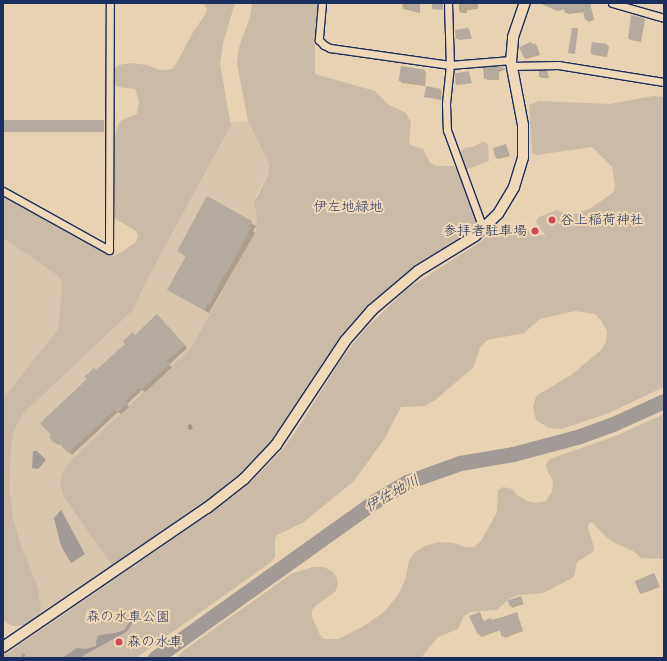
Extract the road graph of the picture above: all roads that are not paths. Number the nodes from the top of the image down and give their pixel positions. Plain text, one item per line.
1 (110, 3) edge
2 (322, 3) edge
3 (448, 3) edge
4 (525, 3) edge
5 (612, 3) edge
6 (664, 18) edge
7 (511, 63) junction
8 (450, 65) junction
9 (664, 82) edge
10 (3, 191) edge
11 (485, 228) junction
12 (3, 647) edge

1 - 10 street
2 - 8 street
3 - 8 street
4 - 7 street
5 - 6 street
7 - 8 street
7 - 9 street
7 - 11 street
8 - 11 street
11 - 12 street

